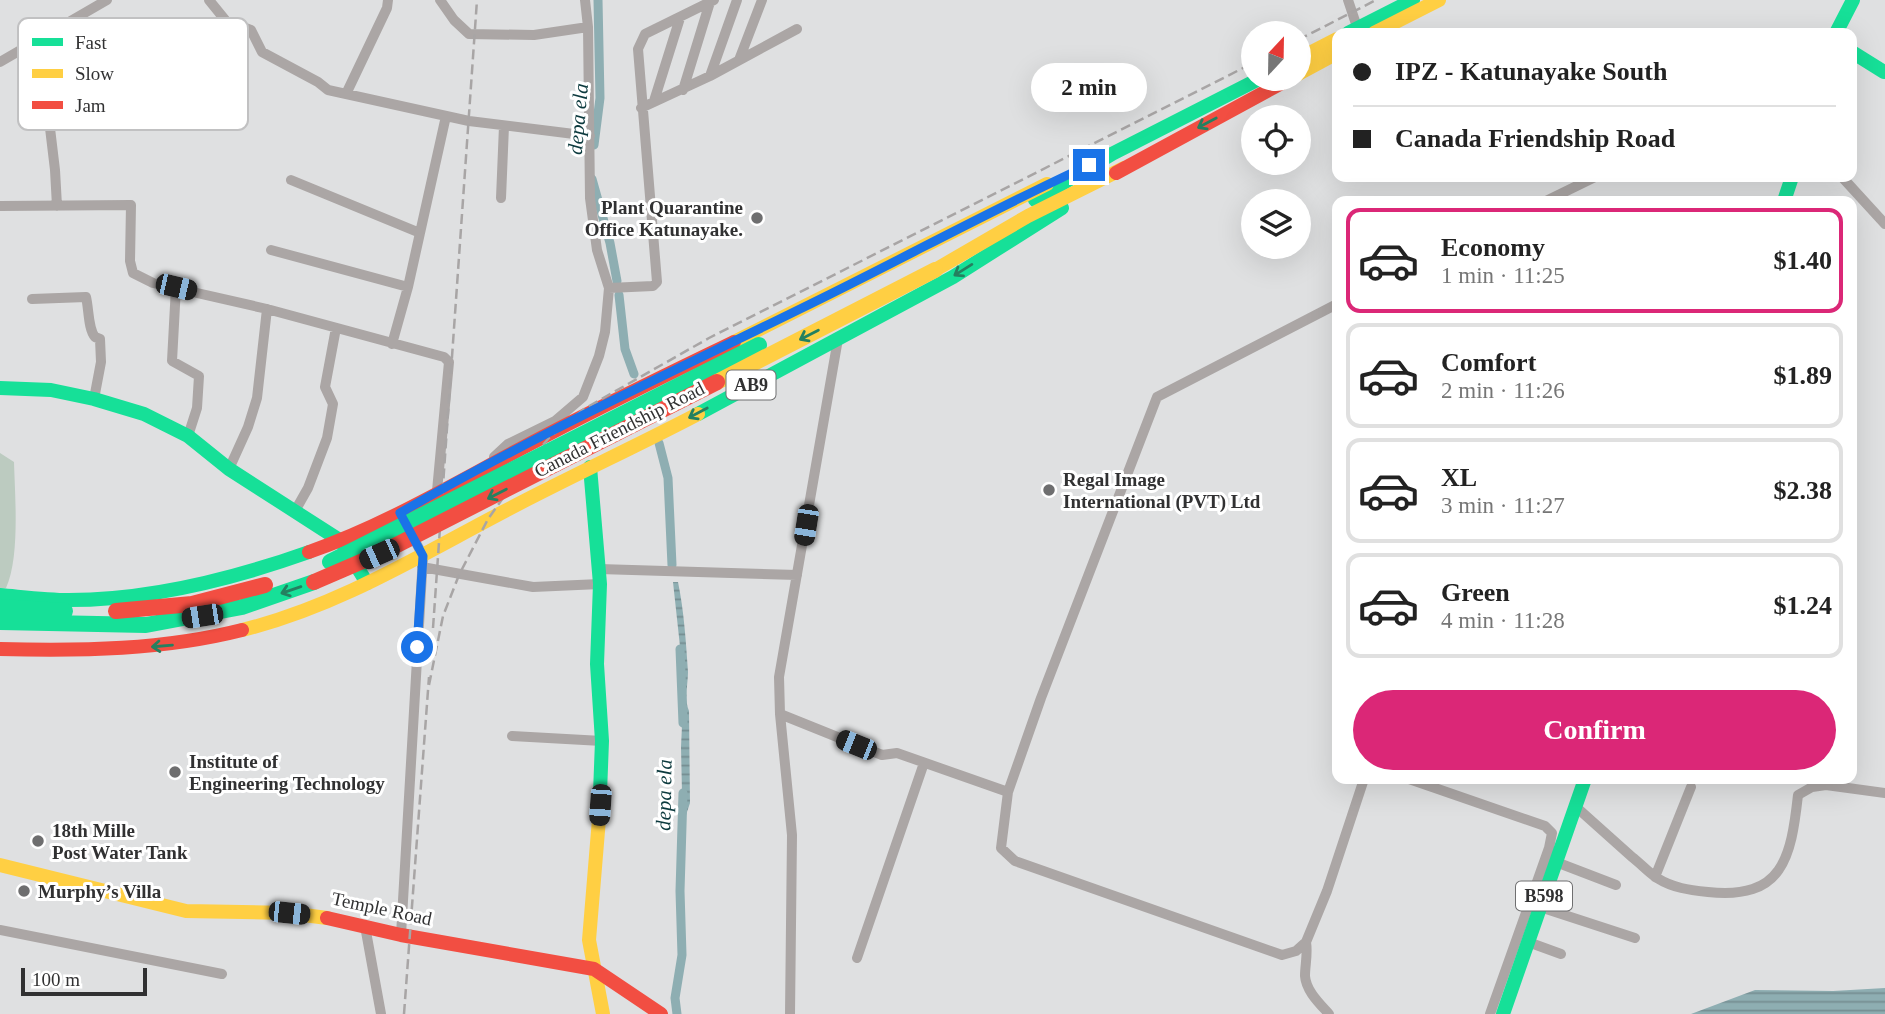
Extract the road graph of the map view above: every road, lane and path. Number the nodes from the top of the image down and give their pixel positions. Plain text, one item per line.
1 (107, 0) edge
2 (209, 0) edge
3 (388, 0) edge
4 (440, 0) edge
5 (585, 0) edge
6 (737, 0) edge
7 (762, 0) edge
8 (1348, 0) edge
9 (1413, 0) edge
10 (1439, 0) edge
11 (1855, 0) edge
12 (712, 1) edge
13 (76, 18) edge
14 (224, 18) edge
15 (681, 18) junction
16 (588, 27) junction
17 (1354, 28) edge
18 (1362, 28) edge
19 (1384, 28) edge
20 (1839, 28) edge
21 (1848, 28) edge
22 (248, 29) edge
23 (797, 29) dead end
24 (1332, 42) edge
25 (18, 52) edge
26 (1311, 52) edge
27 (1857, 55) edge
28 (1332, 56) edge
29 (739, 60) junction
30 (0, 62) edge
31 (1857, 66) edge
32 (1311, 67) edge
33 (1885, 72) edge
34 (710, 76) junction
35 (1241, 88) edge
36 (683, 90) junction
37 (1267, 91) edge
38 (346, 94) junction
39 (654, 101) junction
40 (641, 107) junction
41 (446, 116) junction
42 (504, 126) junction
43 (50, 130) edge
44 (590, 136) junction
45 (1112, 154) junction
46 (1124, 168) junction
47 (291, 180) dead end
48 (1585, 182) edge
49 (1847, 182) edge
50 (1572, 189) junction
51 (1557, 196) edge
52 (1569, 196) edge
53 (501, 198) dead end
54 (0, 206) edge
55 (57, 206) junction
56 (1885, 224) edge
57 (420, 233) junction
58 (271, 250) dead end
59 (932, 265) junction
60 (176, 287) junction
61 (408, 287) junction
62 (609, 288) junction
63 (32, 299) dead end
64 (1332, 307) edge
65 (267, 309) junction
66 (336, 328) junction
67 (838, 339) junction
68 (392, 344) junction
69 (0, 388) edge
70 (94, 399) junction
71 (188, 436) junction
72 (492, 463) junction
73 (590, 467) junction
74 (229, 469) junction
75 (437, 491) junction
76 (295, 511) junction
77 (400, 513) junction
78 (341, 541) junction
79 (422, 561) junction
80 (797, 575) junction
81 (599, 577) junction
82 (367, 583) junction
83 (0, 594) edge
84 (127, 596) junction
85 (30, 598) junction
86 (0, 607) edge
87 (0, 622) edge
88 (0, 649) edge
89 (136, 649) junction
90 (33, 650) junction
91 (780, 714) junction
92 (512, 736) dead end
93 (602, 741) junction
94 (924, 763) junction
95 (1362, 784) edge
96 (1423, 784) edge
97 (1583, 784) edge
98 (1691, 787) dead end
99 (1008, 792) junction
100 (1885, 793) edge
101 (1575, 806) junction
102 (1556, 862) junction
103 (0, 865) edge
104 (1656, 877) junction
105 (1616, 885) dead end
106 (1540, 908) junction
107 (365, 926) junction
108 (0, 930) edge
109 (401, 935) junction
110 (1635, 938) dead end
111 (1306, 942) junction
112 (1528, 942) junction
113 (1561, 954) dead end
114 (857, 958) dead end
115 (594, 969) junction
116 (222, 974) dead end
117 (381, 1014) edge
118 (603, 1014) edge
119 (661, 1014) edge
120 (790, 1014) edge
121 (1329, 1014) edge
122 (1490, 1014) edge
123 (1503, 1014) edge

1 - 13 street
2 - 14 street
3 - 38 street
4 - 16 street
5 - 16 street
6 - 34 street
7 - 29 street
8 - 17 street
9 - 18 main road
10 - 19 main road
11 - 20 main road
11 - 21 main road
12 - 15 street
12 - 36 street
15 - 39 street
15 - 40 street
16 - 44 street
22 - 38 street
23 - 29 street
24 - 26 main road
25 - 30 street
27 - 33 main road
28 - 32 main road
29 - 34 street
31 - 33 main road
34 - 36 street
35 - 45 main road, Canada Friendship Road / AB9
36 - 39 street
37 -> 46 main road, Canada Friendship Road / AB9
38 - 41 street
39 - 40 street
40 - 62 street
41 - 42 street
41 - 57 street
42 - 44 street
42 - 53 street
43 - 55 street
44 - 62 street
45 - 59 main road
45 - 72 main road, Canada Friendship Road / AB9
46 - 59 main road
46 -> 67 main road, Canada Friendship Road / AB9
47 - 57 street
48 - 50 street
49 - 56 street
50 - 51 street
50 - 52 street
54 - 55 street
55 - 60 street
57 - 61 street
58 - 61 street
59 - 86 main road, bridge
59 -> 87 main road, bridge
60 - 65 street
60 - 71 street
61 - 68 street
62 - 72 street
63 - 70 street
64 - 99 street
65 - 66 street
65 - 74 street
66 - 68 street
66 - 76 street
67 -> 73 main road, Canada Friendship Road / AB9
67 - 80 street
68 - 75 street
69 - 70 main road
70 - 71 main road
71 - 74 main road
72 - 75 main road, Canada Friendship Road / AB9
73 - 79 main road, Canada Friendship Road / AB9
73 - 81 main road
74 - 76 main road
75 - 77 main road, Canada Friendship Road / AB9
76 - 78 main road
77 - 78 main road, Canada Friendship Road / AB9
77 - 79 street
78 - 82 main road
78 - 84 main road, Canada Friendship Road / AB9
79 - 81 street
79 - 82 main road, Canada Friendship Road / AB9
79 - 109 street
80 - 81 street
80 - 91 street
81 - 93 main road
82 -> 89 main road, Canada Friendship Road / AB9
83 - 85 main road, Canada Friendship Road / AB9
84 - 85 main road, Canada Friendship Road / AB9
84 - 89 street
85 - 90 street
88 - 90 main road, Canada Friendship Road / AB9
89 - 90 main road, Canada Friendship Road / AB9
91 - 94 street
91 - 120 street
92 - 93 street
93 - 115 main road
94 - 99 street
94 - 114 street
95 - 111 street
96 - 122 street
97 - 101 main road, B598
98 - 104 street
99 - 111 street
100 - 104 street
101 - 102 main road, B598
101 - 104 street
102 - 105 street
102 - 106 main road, B598
103 - 107 main road, Temple Road
106 - 110 street
106 - 112 main road, B598
107 - 109 main road, Temple Road
107 - 117 street
108 - 116 street
109 - 115 main road, Temple Road
111 - 121 street
112 - 113 street
112 - 123 main road, B598
115 - 118 main road
115 - 119 main road, Temple Road

